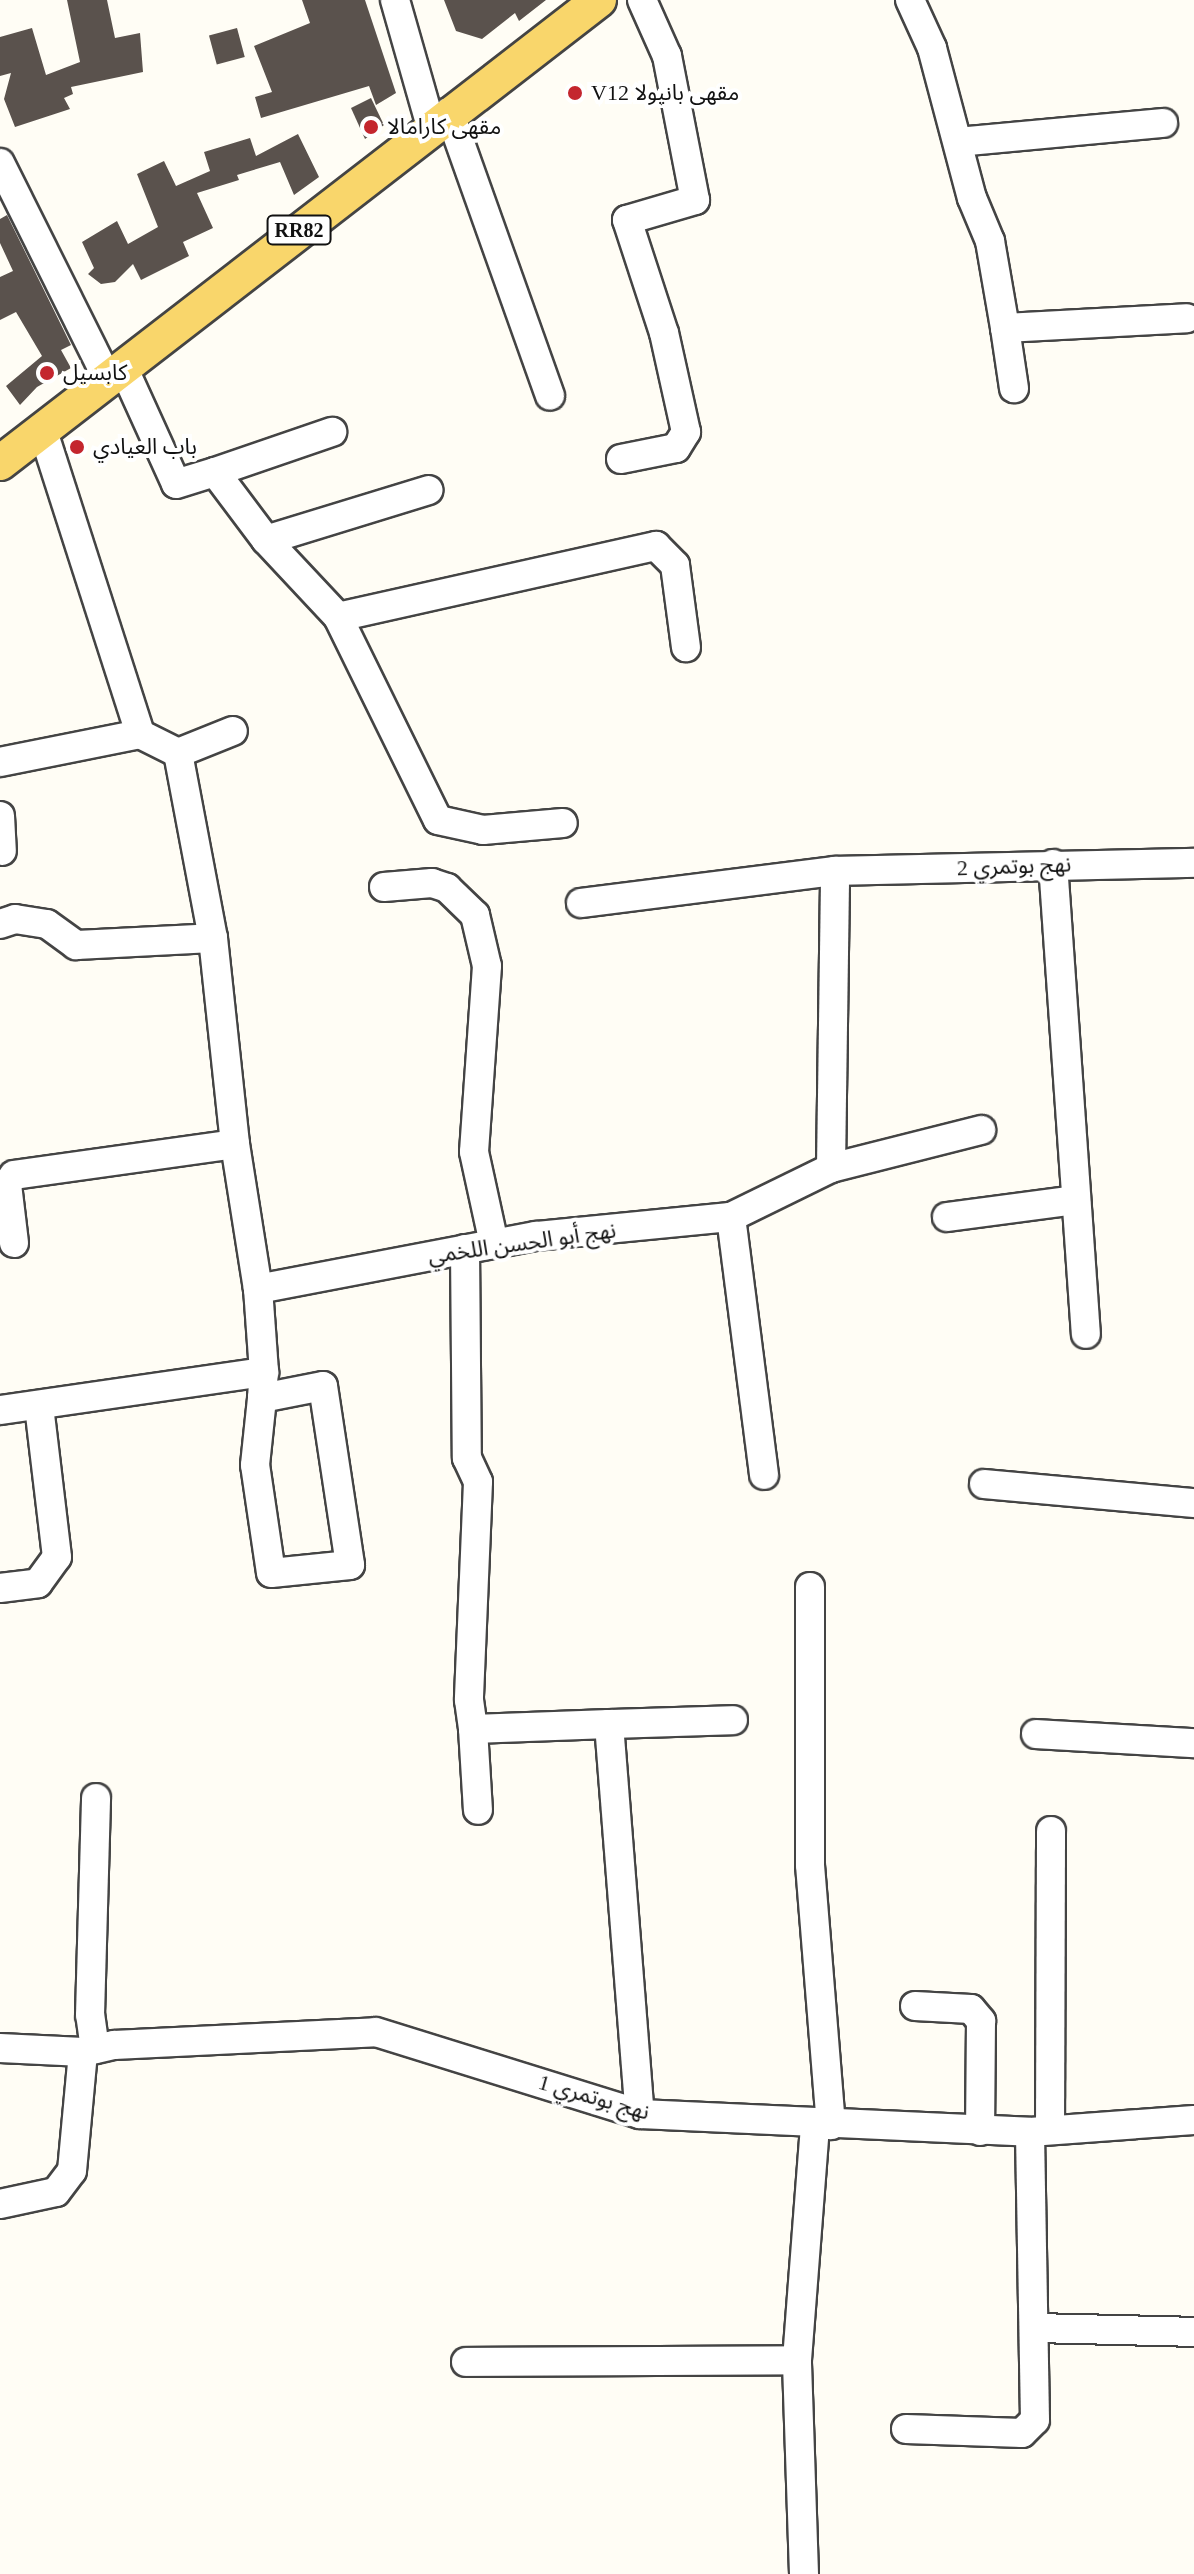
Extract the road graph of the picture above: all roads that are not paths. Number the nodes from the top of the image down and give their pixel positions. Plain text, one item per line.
1 (395, 0) edge
2 (599, 0) edge
3 (642, 0) edge
4 (910, 0) edge
5 (449, 112) junction
6 (1163, 123) dead end
7 (958, 142) junction
8 (0, 163) edge
9 (1187, 318) dead end
10 (1005, 328) junction
11 (547, 329) dead end
12 (115, 373) junction
13 (1014, 388) dead end
14 (550, 396) dead end
15 (42, 428) junction
16 (332, 432) dead end
17 (621, 459) dead end
18 (0, 463) edge
19 (215, 472) junction
20 (429, 490) dead end
21 (266, 540) junction
22 (338, 617) junction
23 (686, 647) dead end
24 (233, 731) dead end
25 (140, 734) junction
26 (178, 753) junction
27 (0, 762) edge
28 (0, 816) edge
29 (563, 823) dead end
30 (2, 851) dead end
31 (1194, 863) edge
32 (1053, 864) junction
33 (835, 871) junction
34 (384, 887) dead end
35 (581, 903) dead end
36 (0, 924) edge
37 (213, 938) junction
38 (981, 1130) dead end
39 (235, 1144) junction
40 (831, 1168) junction
41 (1076, 1200) junction
42 (731, 1217) junction
43 (947, 1217) dead end
44 (14, 1243) dead end
45 (494, 1244) junction
46 (465, 1249) junction
47 (258, 1289) junction
48 (1086, 1334) dead end
49 (263, 1385) junction
50 (39, 1405) junction
51 (0, 1410) edge
52 (764, 1475) dead end
53 (984, 1484) dead end
54 (1194, 1503) edge
55 (810, 1587) dead end
56 (0, 1588) edge
57 (733, 1720) dead end
58 (609, 1724) junction
59 (473, 1729) junction
60 (1036, 1734) dead end
61 (1194, 1743) edge
62 (96, 1798) dead end
63 (478, 1810) dead end
64 (1051, 1831) dead end
65 (915, 2006) dead end
66 (0, 2048) edge
67 (89, 2050) junction
68 (640, 2114) junction
69 (1194, 2120) edge
70 (823, 2126) junction
71 (1040, 2130) junction
72 (980, 2131) junction
73 (0, 2204) edge
74 (1035, 2328) junction
75 (1194, 2332) edge
76 (797, 2360) junction
77 (466, 2362) dead end
78 (906, 2429) dead end
79 (804, 2574) edge

1 - 5 street
2 - 5 main road, RR82
3 - 17 street
4 - 7 street
5 - 11 street
5 - 12 main road, RR82
5 - 14 street
6 - 7 street
7 - 10 street
8 - 12 street
9 - 10 street
10 - 13 street
12 - 15 main road, RR82
12 - 19 street
15 - 18 main road, RR82
15 - 25 street
16 - 19 street
19 - 21 street
20 - 21 street
21 - 22 street
22 - 23 street
22 - 29 street
24 - 26 street
25 - 26 street
25 - 27 street
26 - 37 street
28 - 30 street
31 - 32 street, نهج بوتمري 2
32 - 33 street, نهج بوتمري 2
32 - 41 street
33 - 35 street, نهج بوتمري 2
33 - 40 street
34 - 45 street
36 - 37 street
37 - 39 street
38 - 40 street, نهج أبو الحسن اللخمي
39 - 44 street
39 - 47 street
40 - 42 street, نهج أبو الحسن اللخمي
41 - 43 street
41 - 48 street
42 - 45 street, نهج أبو الحسن اللخمي
42 - 52 street
45 - 46 street, نهج أبو الحسن اللخمي
46 - 47 street, نهج أبو الحسن اللخمي
46 - 59 street
47 - 49 street
49 - 49 street
49 - 50 street
50 - 51 street
50 - 56 street
53 - 54 street
55 - 70 street
57 - 58 street
58 - 59 street
58 - 68 street
59 - 63 street
60 - 61 street
62 - 67 street
64 - 71 street
65 - 72 street
66 - 67 street, نهج بوتمري 1
67 - 68 street, نهج بوتمري 1
67 - 73 street
68 - 70 street, نهج بوتمري 1
69 - 71 street, نهج بوتمري 1
70 - 72 street, نهج بوتمري 1
70 - 76 street
71 - 72 street, نهج بوتمري 1
71 - 74 street
74 - 75 street
74 - 78 street
76 - 77 street
76 - 79 street

